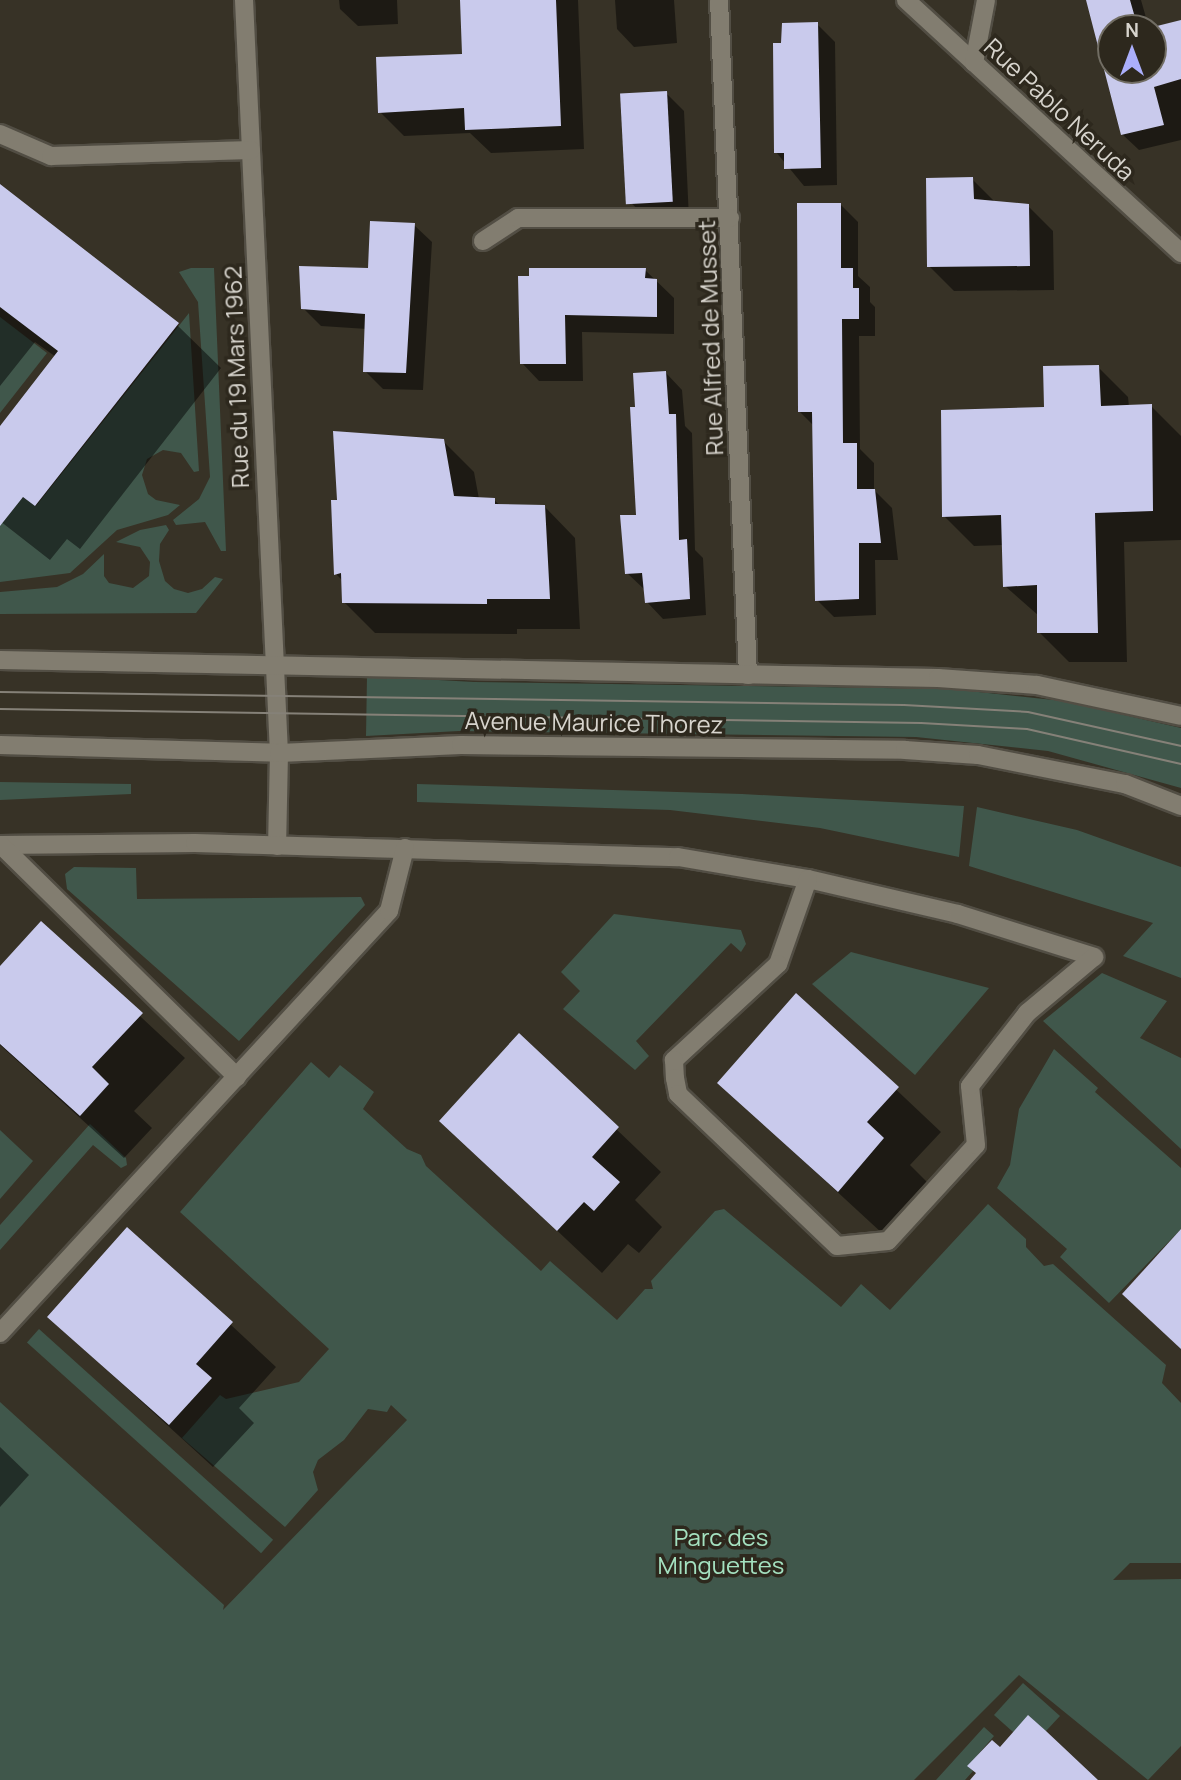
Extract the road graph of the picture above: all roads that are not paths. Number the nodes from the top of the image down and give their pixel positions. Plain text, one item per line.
1 (244, 0) edge
2 (719, 0) edge
3 (905, 0) edge
4 (986, 0) edge
5 (974, 63) junction
6 (0, 134) edge
7 (251, 150) junction
8 (730, 218) junction
9 (483, 241) dead end
10 (1181, 253) edge
11 (0, 660) edge
12 (273, 664) junction
13 (748, 675) junction
14 (1181, 716) edge
15 (0, 745) edge
16 (279, 753) junction
17 (1181, 806) edge
18 (0, 845) edge
19 (277, 846) junction
20 (405, 848) junction
21 (808, 879) junction
22 (237, 1077) junction
23 (0, 1334) edge

1 - 7 street, Rue du 19 Mars 1962
2 - 8 street, Rue Alfred de Musset
3 - 5 street, Rue Pablo Neruda
4 - 5 street
5 - 10 street, Rue Pablo Neruda
6 - 7 street
7 - 12 street, Rue du 19 Mars 1962
8 - 9 street
8 - 13 street, Rue Alfred de Musset
11 - 12 street, Avenue Maurice Thorez
12 - 13 street, Avenue Maurice Thorez
12 - 16 street, Rue du 19 Mars 1962
13 - 14 street, Avenue Maurice Thorez
15 - 16 street, Avenue Maurice Thorez
16 - 17 street, Avenue Maurice Thorez
16 - 19 street, Rue du 19 Mars 1962
18 - 19 street
18 - 22 street
19 - 20 street
20 - 21 street
20 - 22 street
21 - 21 street
22 - 23 street

